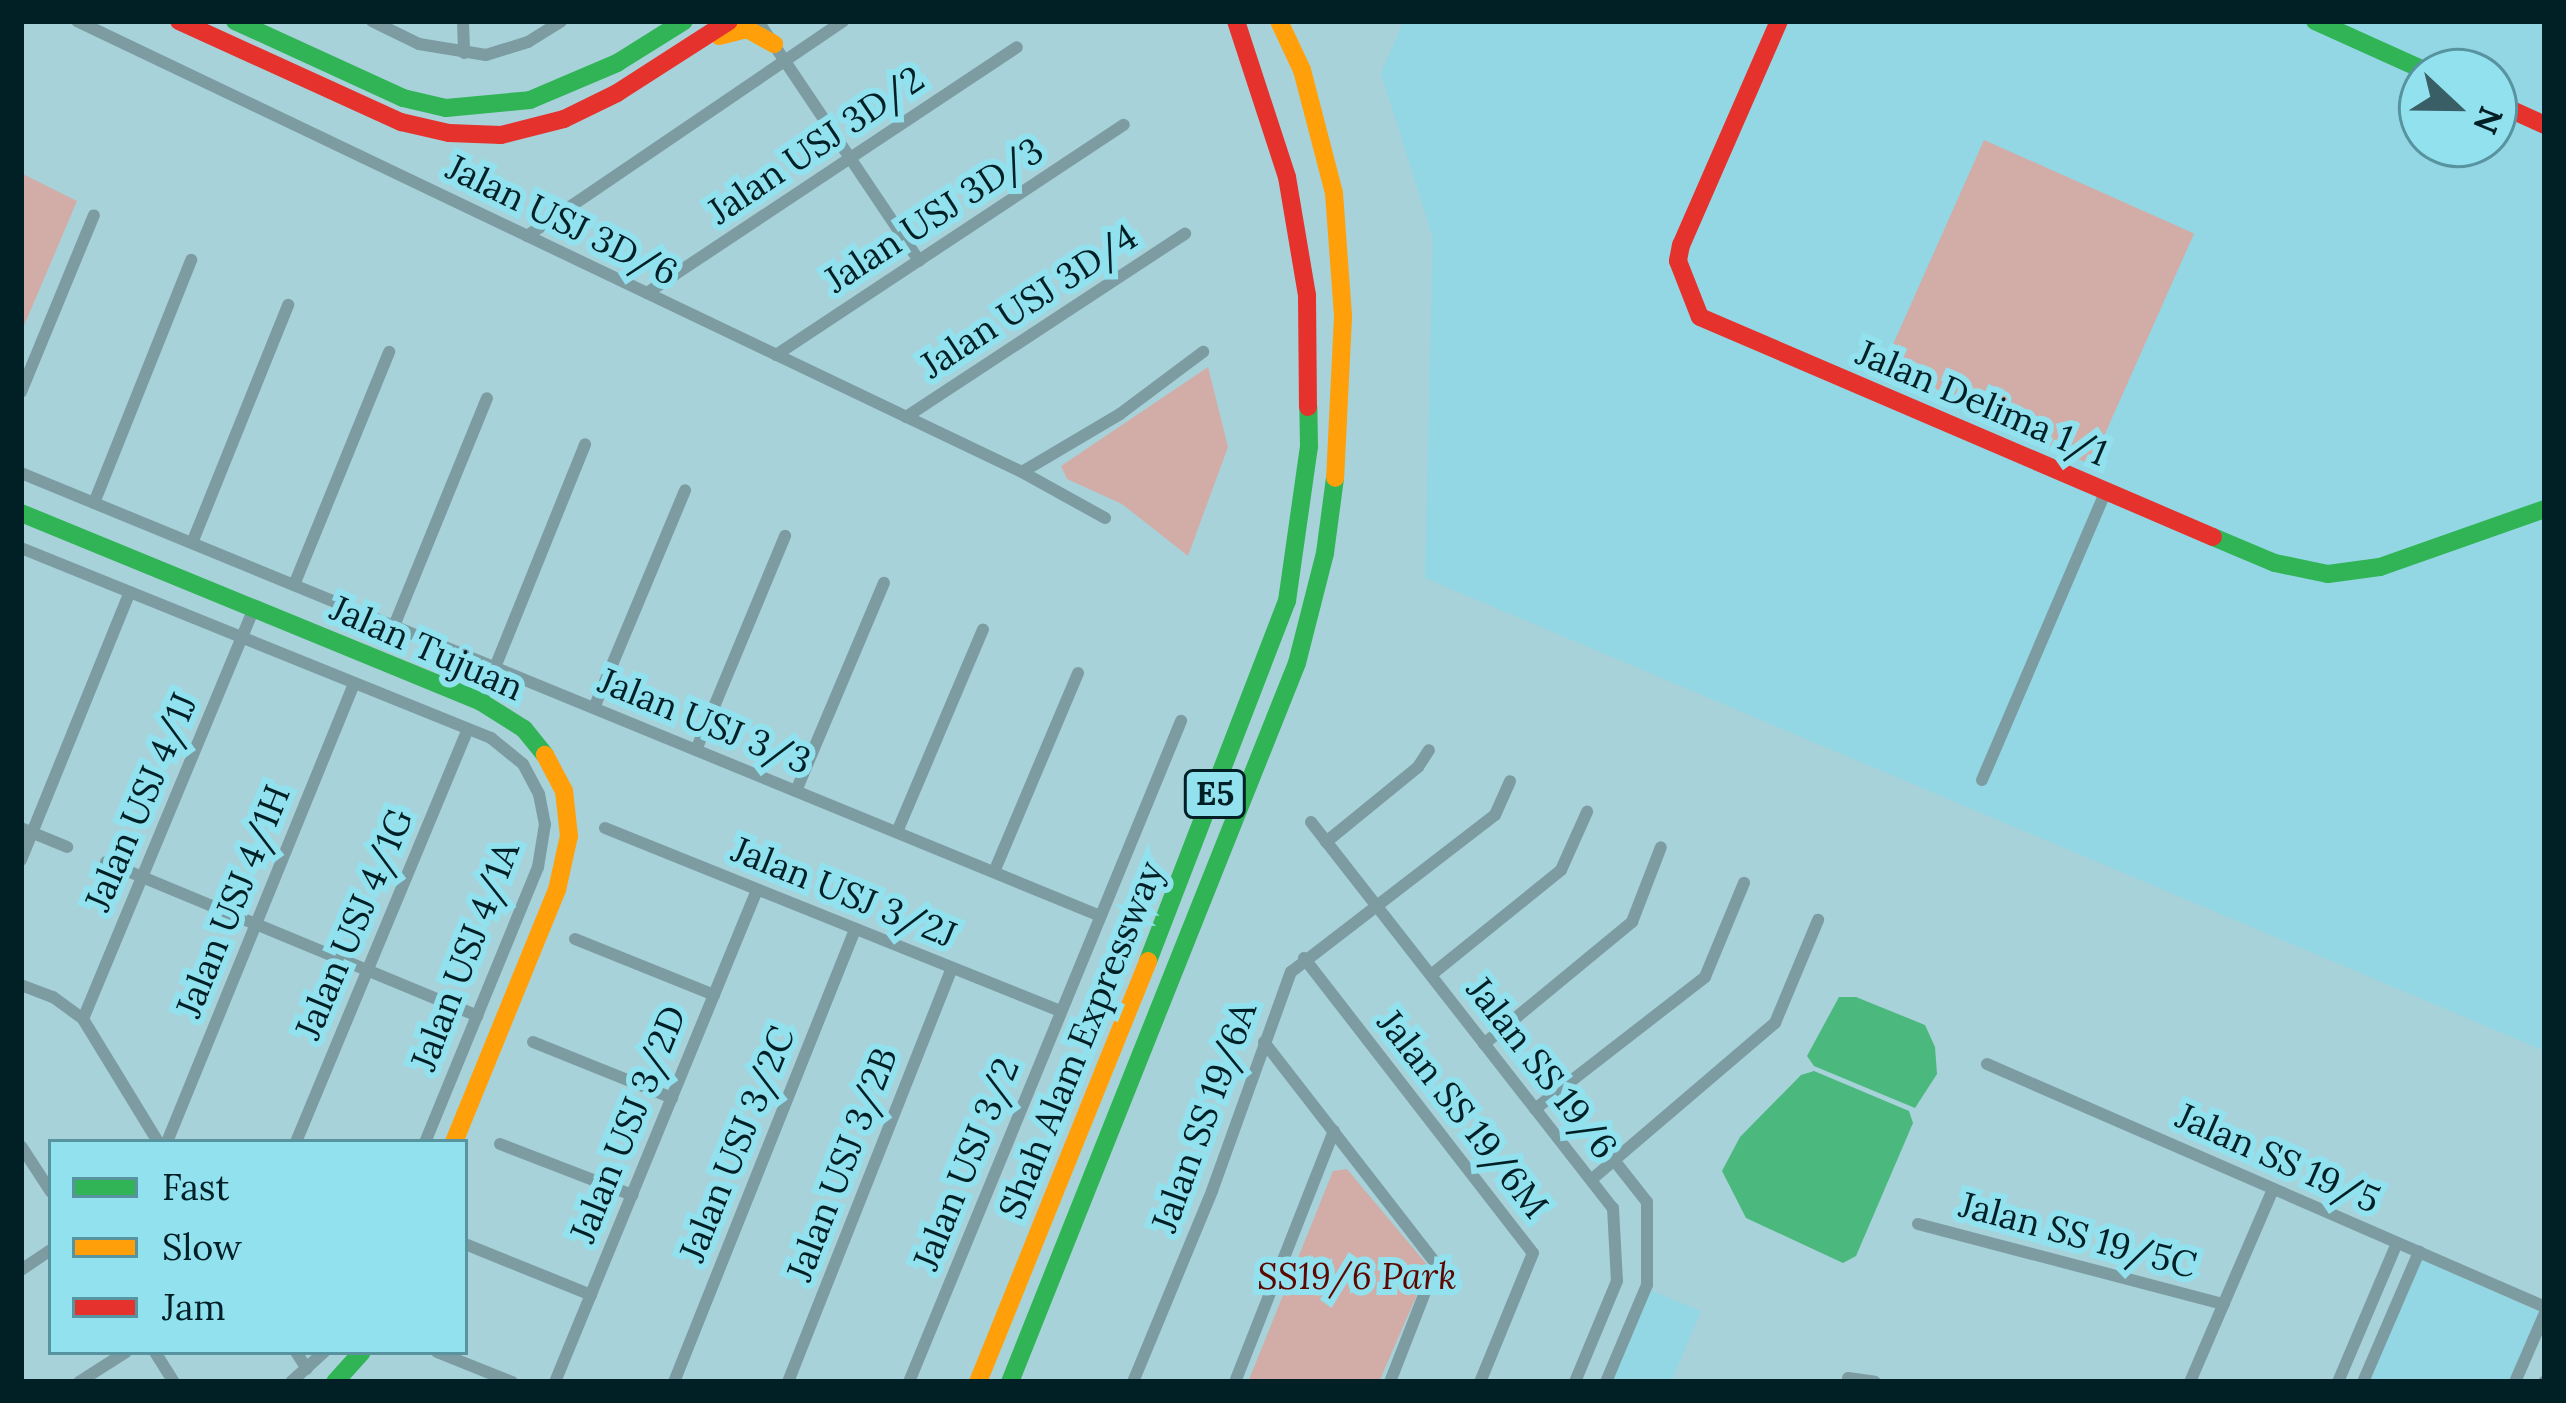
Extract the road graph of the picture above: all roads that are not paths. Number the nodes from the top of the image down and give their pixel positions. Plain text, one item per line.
1 (76, 21) edge
2 (179, 21) edge
3 (235, 21) edge
4 (371, 21) edge
5 (463, 21) edge
6 (561, 21) edge
7 (684, 21) edge
8 (729, 21) edge
9 (758, 21) edge
10 (769, 21) edge
11 (843, 21) edge
12 (1236, 21) edge
13 (1279, 21) edge
14 (1779, 21) edge
15 (2314, 21) edge
16 (694, 44) junction
17 (1017, 47) dead end
18 (779, 52) junction
19 (464, 53) junction
20 (2398, 59) edge
21 (1124, 125) dead end
22 (850, 158) junction
23 (94, 215) dead end
24 (1185, 234) dead end
25 (527, 236) junction
26 (191, 260) dead end
27 (919, 261) junction
28 (647, 293) junction
29 (288, 305) dead end
30 (389, 352) dead end
31 (1203, 352) dead end
32 (776, 355) junction
33 (21, 392) edge
34 (487, 398) dead end
35 (906, 417) junction
36 (585, 444) dead end
37 (21, 472) edge
38 (1022, 472) junction
39 (685, 490) dead end
40 (2105, 493) junction
41 (94, 502) junction
42 (2545, 509) edge
43 (21, 513) edge
44 (1105, 518) dead end
45 (785, 536) dead end
46 (192, 543) junction
47 (21, 548) edge
48 (884, 583) dead end
49 (294, 585) junction
50 (130, 592) junction
51 (254, 608) junction
52 (394, 626) junction
53 (983, 628) dead end
54 (242, 638) junction
55 (494, 667) junction
56 (1078, 673) dead end
57 (354, 683) junction
58 (481, 702) junction
59 (594, 708) junction
60 (1181, 721) dead end
61 (468, 729) junction
62 (696, 750) junction
63 (1429, 750) dead end
64 (1982, 780) dead end
65 (1510, 781) dead end
66 (796, 791) junction
67 (1587, 812) dead end
68 (1311, 822) dead end
69 (605, 829) dead end
70 (27, 830) edge
71 (897, 832) junction
72 (1327, 842) junction
73 (67, 847) dead end
74 (1661, 847) dead end
75 (21, 860) edge
76 (106, 862) dead end
77 (994, 872) junction
78 (142, 878) junction
79 (1744, 883) dead end
80 (758, 890) junction
81 (1377, 906) junction
82 (1100, 916) junction
83 (1818, 920) dead end
84 (256, 925) junction
85 (855, 929) junction
86 (575, 939) dead end
87 (1304, 958) junction
88 (952, 968) junction
89 (368, 971) junction
90 (1431, 975) junction
91 (21, 985) edge
92 (714, 995) junction
93 (1061, 1011) junction
94 (477, 1016) junction
95 (83, 1019) junction
96 (532, 1042) dead end
97 (1264, 1042) junction
98 (1484, 1044) junction
99 (1987, 1064) dead end
100 (672, 1098) junction
101 (1535, 1109) junction
102 (1334, 1131) junction
103 (161, 1139) edge
104 (164, 1139) edge
105 (297, 1139) edge
106 (426, 1139) edge
107 (455, 1139) edge
108 (500, 1144) dead end
109 (21, 1146) edge
110 (1613, 1159) junction
111 (1591, 1180) junction
112 (48, 1187) edge
113 (2273, 1189) junction
114 (632, 1195) junction
115 (1918, 1224) dead end
116 (2397, 1243) junction
117 (468, 1245) edge
118 (48, 1252) edge
119 (2419, 1252) junction
120 (21, 1270) edge
121 (591, 1295) junction
122 (2224, 1304) junction
123 (2545, 1310) edge
124 (121, 1355) edge
125 (157, 1355) edge
126 (298, 1355) edge
127 (321, 1355) edge
128 (359, 1355) edge
129 (444, 1355) edge
130 (308, 1369) junction
131 (1848, 1378) dead end
132 (80, 1382) edge
133 (174, 1382) edge
134 (291, 1382) edge
135 (335, 1382) edge
136 (512, 1382) edge
137 (555, 1382) edge
138 (674, 1382) edge
139 (788, 1382) edge
140 (909, 1382) edge
141 (978, 1382) edge
142 (1010, 1382) edge
143 (1133, 1382) edge
144 (1234, 1382) edge
145 (1390, 1382) edge
146 (1480, 1382) edge
147 (1575, 1382) edge
148 (1606, 1382) edge
149 (1875, 1382) edge
150 (2190, 1382) edge
151 (2338, 1382) edge
152 (2363, 1382) edge
153 (2515, 1382) edge

1 - 25 street, Jalan USJ 3D/6
2 - 16 main road
3 - 7 main road
4 - 19 street
5 - 19 street
6 - 19 street
8 - 16 main road
9 - 18 street
10 - 18 main road
11 - 18 street
12 - 141 main road, Shah Alam Expressway / E5
13 - 142 main road, Shah Alam Expressway / E5
14 - 40 main road, Jalan Delima 1/1
15 - 20 main road
16 - 18 main road
17 - 22 street, Jalan USJ 3D/2
18 - 22 street
18 - 25 street
21 - 27 street, Jalan USJ 3D/3
22 - 27 street
22 - 28 street, Jalan USJ 3D/2
23 - 33 street
24 - 35 street, Jalan USJ 3D/4
25 - 28 street, Jalan USJ 3D/6
26 - 41 street
27 - 32 street, Jalan USJ 3D/3
28 - 32 street, Jalan USJ 3D/6
29 - 46 street
30 - 49 street
31 - 38 street
32 - 35 street, Jalan USJ 3D/6
34 - 52 street
35 - 38 street, Jalan USJ 3D/6
36 - 55 street
37 - 41 street, Jalan USJ 3/3
38 - 44 street, Jalan USJ 3D/6
39 - 59 street
40 - 42 main road, Jalan Delima 1/1
40 - 64 street
41 - 46 street, Jalan USJ 3/3
43 - 51 main road, Jalan Tujuan
45 - 62 street
46 - 49 street, Jalan USJ 3/3
47 - 50 street, Jalan USJ 4/1A
48 - 66 street
49 - 52 street, Jalan USJ 3/3
50 - 54 street, Jalan USJ 4/1A
50 - 70 street
51 - 54 street, Jalan USJ 4/1J
51 - 58 main road, Jalan Tujuan
52 - 55 street, Jalan USJ 3/3
53 - 71 street
54 - 57 street, Jalan USJ 4/1A
54 - 78 street, Jalan USJ 4/1J
55 - 58 street
55 - 59 street, Jalan USJ 3/3
56 - 77 street
57 - 61 street, Jalan USJ 4/1A
57 - 84 street, Jalan USJ 4/1H
58 - 107 main road, Jalan Tujuan
59 - 62 street, Jalan USJ 3/3
60 - 82 street
61 - 89 street, Jalan USJ 4/1G
61 - 94 street, Jalan USJ 4/1A
62 - 66 street, Jalan USJ 3/3
63 - 72 street
65 - 81 street, Jalan SS 19/6A
66 - 71 street, Jalan USJ 3/3
67 - 90 street
68 - 72 street, Jalan SS 19/6
69 - 80 street, Jalan USJ 3/2J
70 - 73 street
70 - 75 street
71 - 77 street, Jalan USJ 3/3
72 - 81 street, Jalan SS 19/6
74 - 98 street
76 - 78 street
77 - 82 street, Jalan USJ 3/3
78 - 84 street
78 - 95 street, Jalan USJ 4/1J
79 - 101 street
80 - 85 street, Jalan USJ 3/2J
80 - 92 street, Jalan USJ 3/2D
81 - 87 street, Jalan SS 19/6A
81 - 90 street, Jalan SS 19/6
82 - 93 street, Jalan USJ 3/2
83 - 110 street
84 - 89 street
84 - 104 street, Jalan USJ 4/1H
85 - 88 street, Jalan USJ 3/2J
85 - 138 street, Jalan USJ 3/2C
86 - 92 street
87 - 97 street, Jalan SS 19/6A
87 - 146 street, Jalan SS 19/6M
88 - 93 street, Jalan USJ 3/2J
88 - 139 street, Jalan USJ 3/2B
89 - 94 street
89 - 105 street, Jalan USJ 4/1G
90 - 98 street, Jalan SS 19/6
91 - 95 street
92 - 100 street, Jalan USJ 3/2D
93 - 140 street, Jalan USJ 3/2
94 - 106 street, Jalan USJ 4/1A
95 - 103 street
96 - 100 street
97 - 102 street
97 - 143 street, Jalan SS 19/6A
98 - 101 street, Jalan SS 19/6
99 - 113 street, Jalan SS 19/5
100 - 114 street, Jalan USJ 3/2D
101 - 111 street, Jalan SS 19/6
102 - 144 street
102 - 145 street
108 - 114 street
109 - 112 street
110 - 111 street
110 - 148 street
111 - 147 street, Jalan SS 19/6
113 - 116 street, Jalan SS 19/5
113 - 122 street
114 - 121 street, Jalan USJ 3/2D
115 - 122 street, Jalan SS 19/5C
116 - 119 street, Jalan SS 19/5
116 - 151 street
117 - 121 street
118 - 120 street
119 - 123 street, Jalan SS 19/5
119 - 152 street
121 - 137 street, Jalan USJ 3/2D
122 - 150 street
123 - 153 street
124 - 132 street
125 - 133 street
126 - 130 street
127 - 130 street
128 - 135 main road
129 - 136 street
130 - 134 street
131 - 149 street

